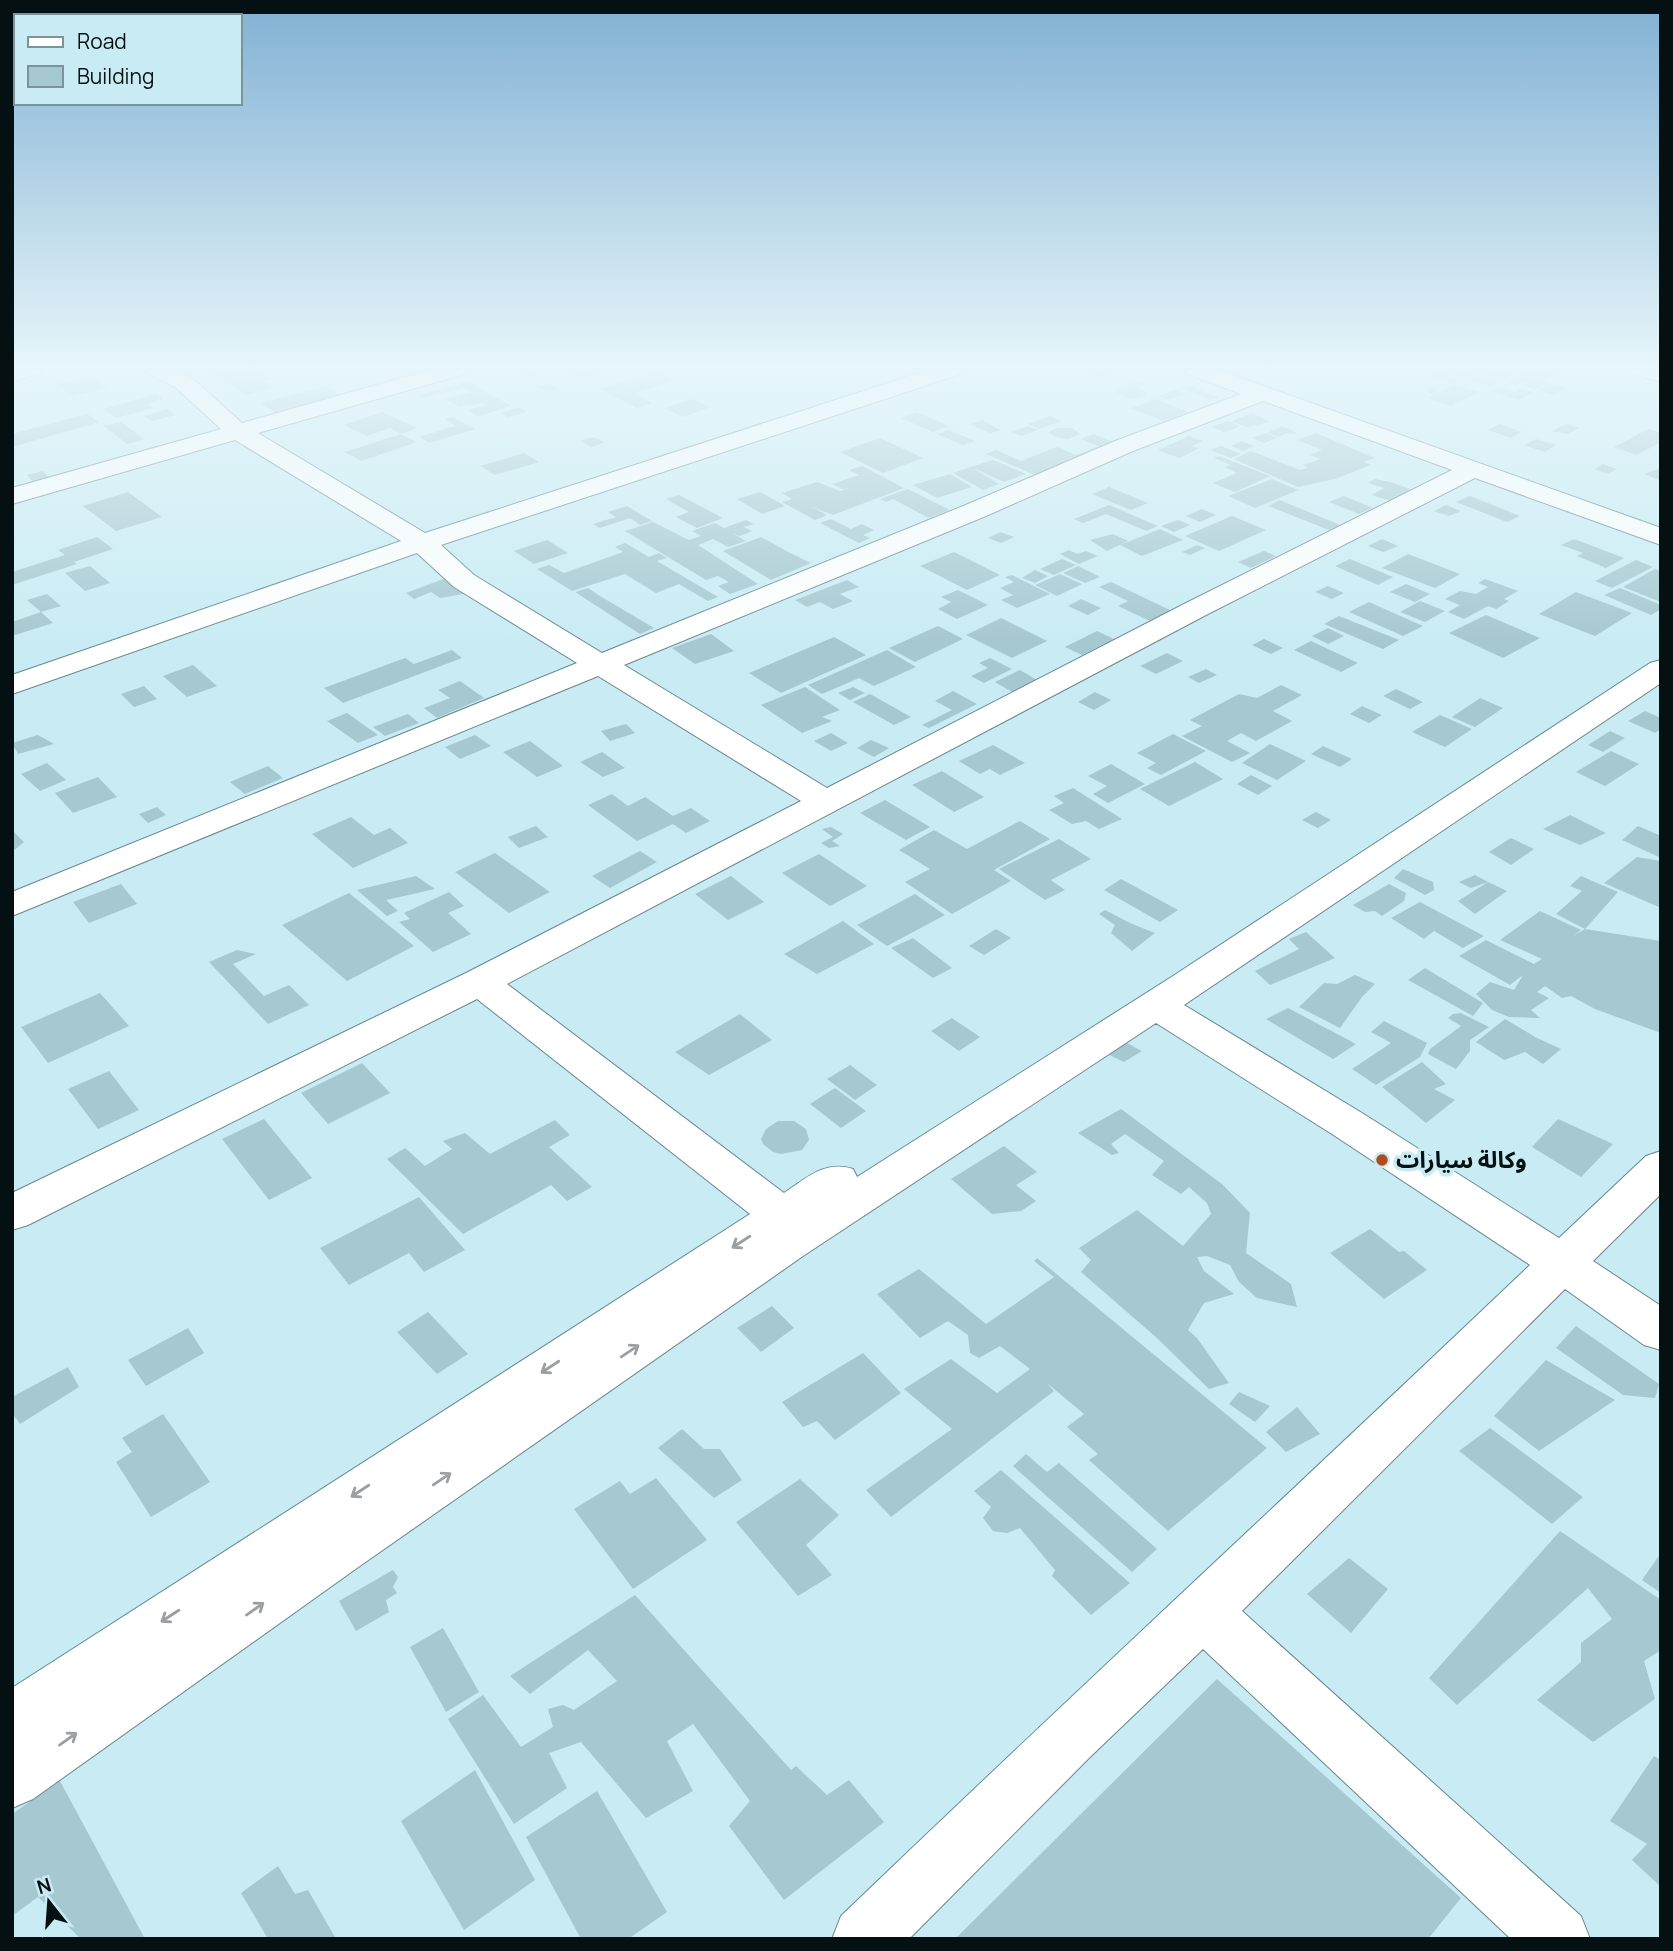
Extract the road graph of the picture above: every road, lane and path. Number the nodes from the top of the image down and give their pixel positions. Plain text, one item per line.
1 (136, 460) edge
2 (285, 460) edge
3 (666, 460) edge
4 (1092, 460) edge
5 (1445, 460) edge
6 (1472, 470) junction
7 (12, 496) edge
8 (1661, 537) edge
9 (420, 541) junction
10 (1661, 645) edge
11 (600, 665) junction
12 (1661, 669) edge
13 (12, 685) edge
14 (825, 801) junction
15 (12, 905) edge
16 (480, 982) junction
17 (1155, 1005) junction
18 (1661, 1167) edge
19 (12, 1213) edge
20 (782, 1215) junction
21 (1562, 1263) junction
22 (1661, 1331) edge
23 (1203, 1612) junction
24 (12, 1721) edge
25 (12, 1778) edge
26 (1542, 1934) edge
27 (864, 1939) edge

1 - 7 street
2 - 9 street
3 - 9 street
4 - 11 street
5 - 6 street
6 - 8 street
6 - 14 street
9 - 11 street
9 - 13 street
10 - 20 street
11 - 14 street
11 - 15 street
12 - 17 street
14 - 16 street
16 - 19 street
16 - 20 street
17 - 21 street
25 -> 17 street
18 - 21 street
20 -> 24 street
21 - 22 street
21 - 23 street
23 - 26 street
23 - 27 street

